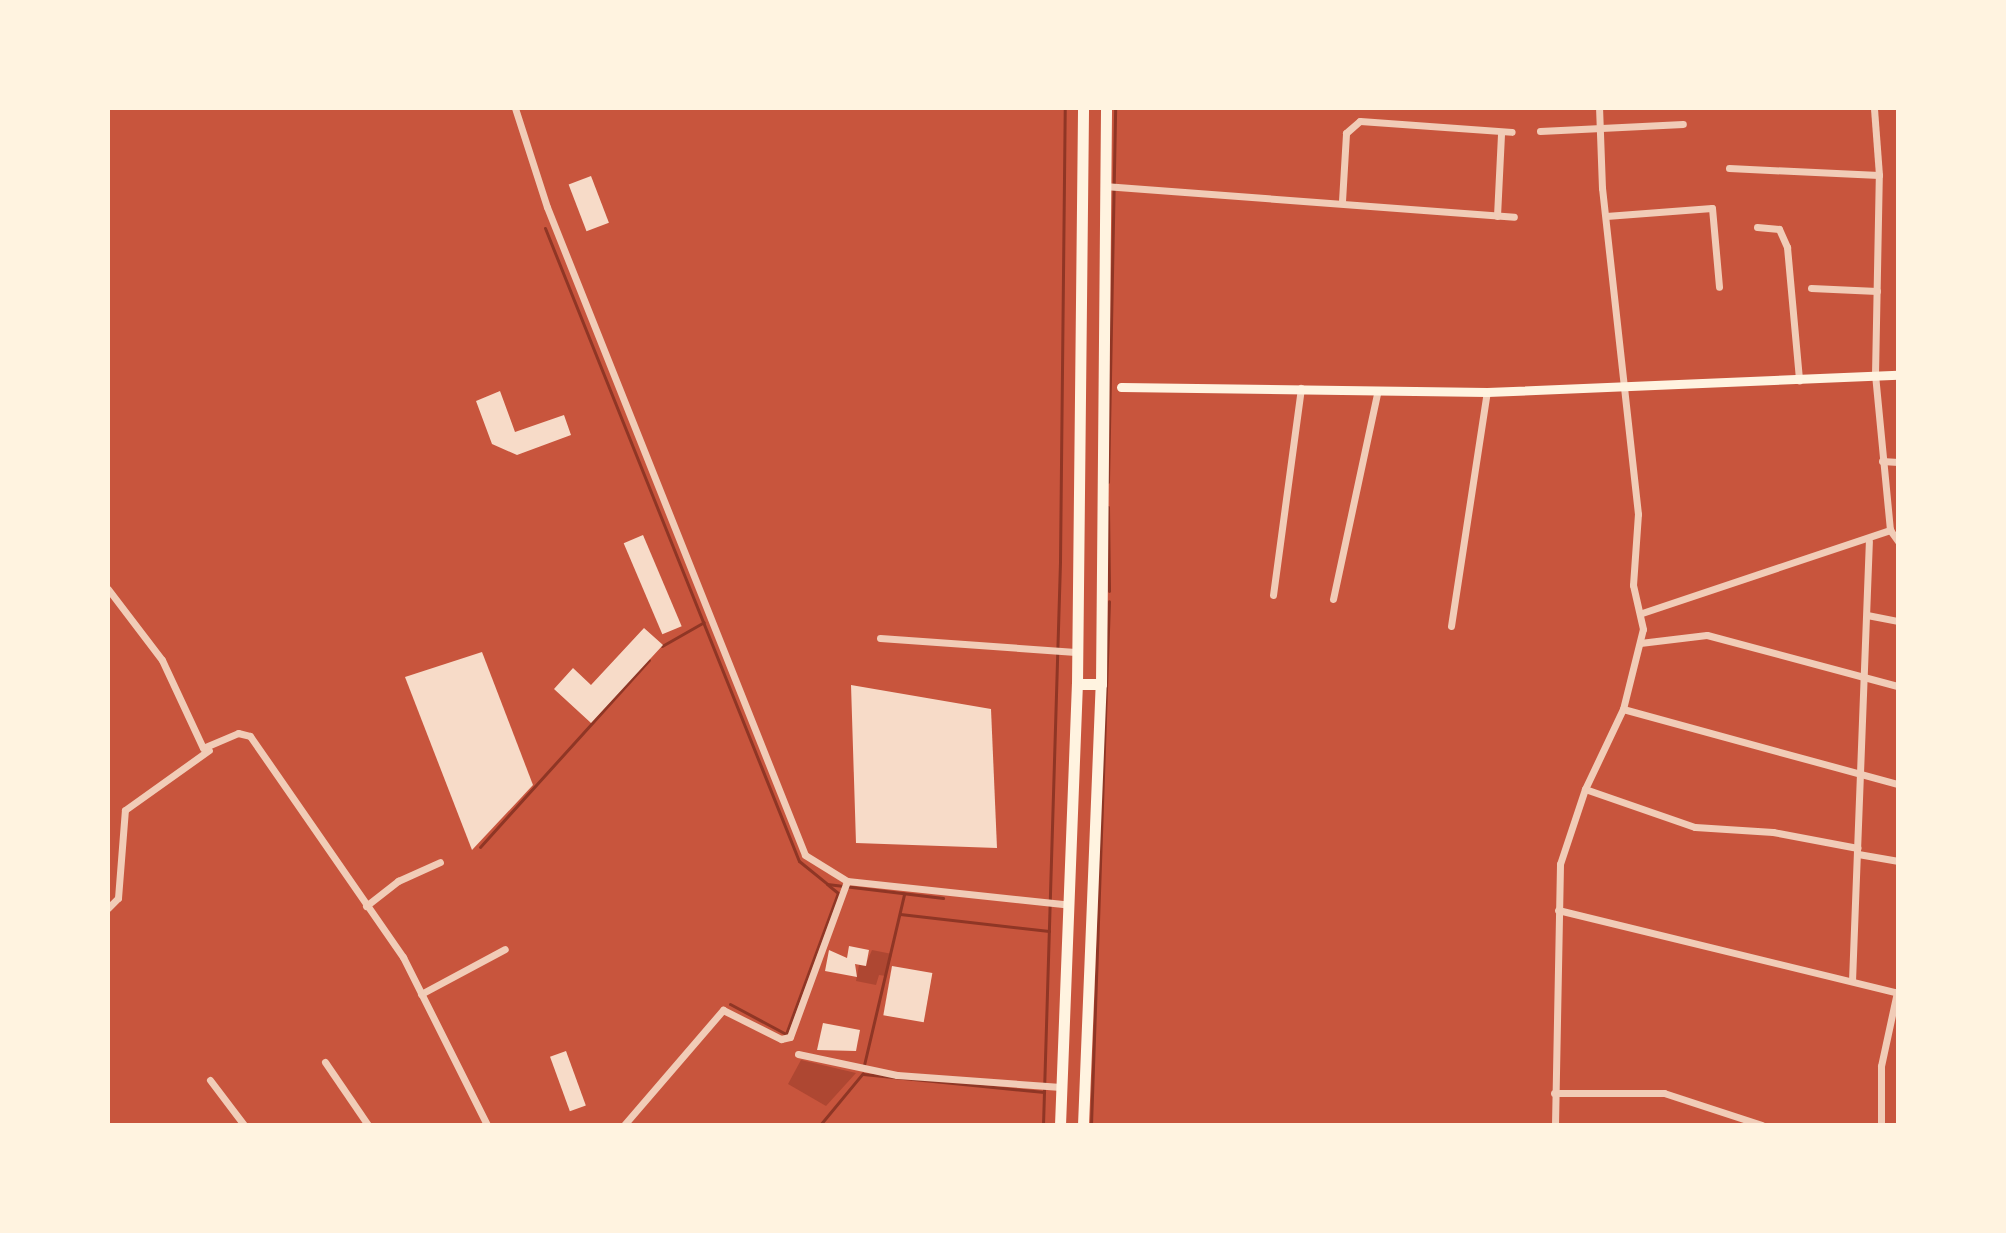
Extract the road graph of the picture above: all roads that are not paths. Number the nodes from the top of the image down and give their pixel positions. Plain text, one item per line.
1 (515, 108) edge
2 (1083, 108) edge
3 (1106, 108) edge
4 (1599, 108) edge
5 (1874, 108) edge
6 (1683, 124) dead end
7 (1600, 130) junction
8 (1540, 131) dead end
9 (1512, 132) dead end
10 (1501, 133) junction
11 (1729, 168) dead end
12 (1879, 175) junction
13 (1108, 186) junction
14 (1342, 201) junction
15 (1497, 216) junction
16 (1606, 216) junction
17 (1514, 217) dead end
18 (1757, 227) dead end
19 (1719, 287) dead end
20 (1811, 288) dead end
21 (1877, 291) junction
22 (1875, 375) junction
23 (1898, 375) edge
24 (1799, 380) junction
25 (1121, 387) dead end
26 (1628, 387) junction
27 (1301, 388) junction
28 (1487, 392) junction
29 (1377, 393) junction
30 (1882, 461) junction
31 (1898, 462) edge
32 (1890, 530) junction
33 (1869, 541) junction
34 (1898, 541) edge
35 (108, 589) edge
36 (1273, 595) dead end
37 (1333, 599) dead end
38 (1642, 613) junction
39 (1867, 615) junction
40 (1898, 621) edge
41 (1451, 626) dead end
42 (880, 638) dead end
43 (1640, 643) junction
44 (1076, 652) junction
45 (1864, 678) junction
46 (1077, 684) junction
47 (1101, 684) junction
48 (1898, 686) edge
49 (1623, 709) junction
50 (209, 750) junction
51 (1861, 778) junction
52 (1898, 784) edge
53 (1585, 789) junction
54 (1858, 851) junction
55 (1898, 861) edge
56 (440, 862) dead end
57 (845, 885) junction
58 (1070, 905) junction
59 (366, 906) junction
60 (108, 908) edge
61 (1558, 910) junction
62 (505, 949) dead end
63 (1852, 981) junction
64 (1897, 993) edge
65 (421, 994) junction
66 (798, 1054) dead end
67 (325, 1062) dead end
68 (210, 1080) dead end
69 (1055, 1087) junction
70 (1554, 1093) junction
71 (244, 1125) edge
72 (368, 1125) edge
73 (487, 1125) edge
74 (624, 1125) edge
75 (1060, 1125) edge
76 (1083, 1125) edge
77 (1555, 1125) edge
78 (1762, 1125) edge
79 (1881, 1125) edge

1 - 57 street
2 - 44 main road
3 - 13 main road
4 - 7 street
5 - 12 street
6 - 7 street
7 - 8 street
7 - 16 street
9 - 10 street
10 - 14 street
10 - 15 street
11 - 12 street
12 - 21 street
13 - 14 street
13 - 47 main road
14 - 15 street
15 - 17 street
16 - 19 street
16 - 26 street
18 - 24 street
20 - 21 street
21 - 22 street
22 - 23 main road
22 - 24 main road
22 - 30 street
24 - 26 main road
25 - 27 main road
26 - 28 main road
26 - 38 street
27 - 29 main road
27 - 36 street
28 - 29 main road
28 - 41 street
29 - 37 street
30 - 31 street
30 - 32 street
32 - 33 street
32 - 34 street
33 - 38 street
33 - 39 street
35 - 50 street
38 - 43 street
39 - 40 street
39 - 45 street
42 - 44 street
43 - 45 street
43 - 49 street
44 - 46 main road
45 - 48 street
45 - 51 street
46 - 47 main road
46 - 58 main road
47 - 76 main road
49 - 51 street
49 - 53 street
50 - 59 street
50 - 60 street
51 - 52 street
51 - 54 street
53 - 54 street
53 - 61 street
54 - 55 street
54 - 63 street
56 - 59 street
57 - 58 street
57 - 74 street
58 - 69 main road
59 - 65 street
61 - 63 street
61 - 70 street
62 - 65 street
63 - 64 street
64 - 79 street
65 - 73 street
66 - 69 street
67 - 72 street
68 - 71 street
69 - 75 main road
70 - 77 street
70 - 78 street

